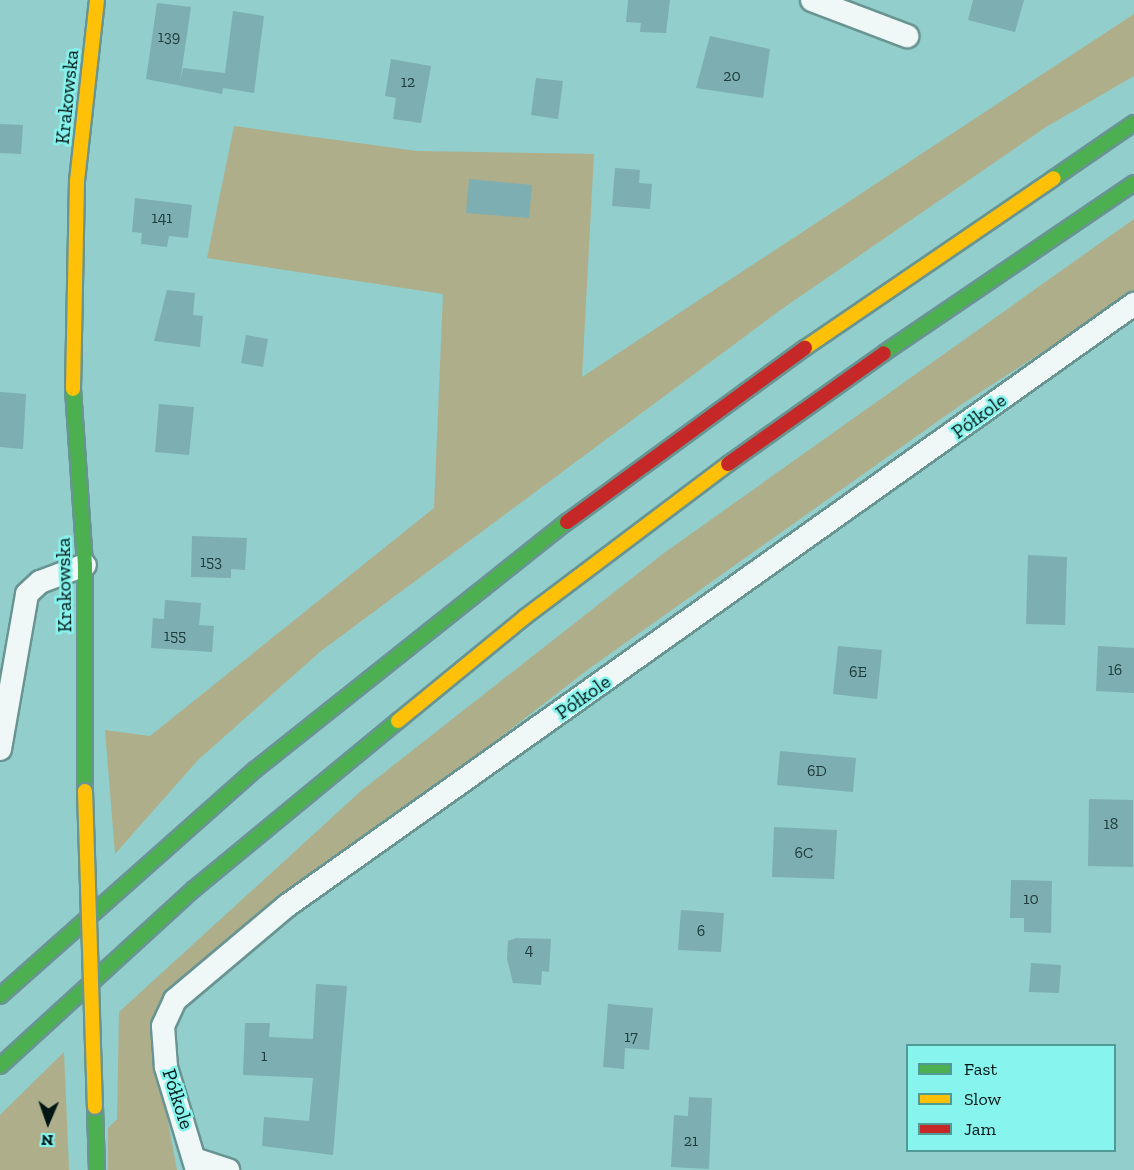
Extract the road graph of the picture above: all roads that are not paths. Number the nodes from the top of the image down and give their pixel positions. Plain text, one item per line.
1 (97, 0) edge
2 (812, 0) edge
3 (908, 36) dead end
4 (1134, 123) edge
5 (1134, 183) edge
6 (1134, 304) edge
7 (85, 565) junction
8 (0, 748) edge
9 (0, 996) edge
10 (0, 1066) edge
11 (197, 1165) edge
12 (97, 1170) edge
13 (228, 1170) edge

1 - 7 main road, Krakowska
2 - 3 street
4 - 9 main road
5 - 10 main road
6 - 11 street, Półkole
7 - 8 street
7 - 12 main road, Krakowska, bridge
11 - 13 street

